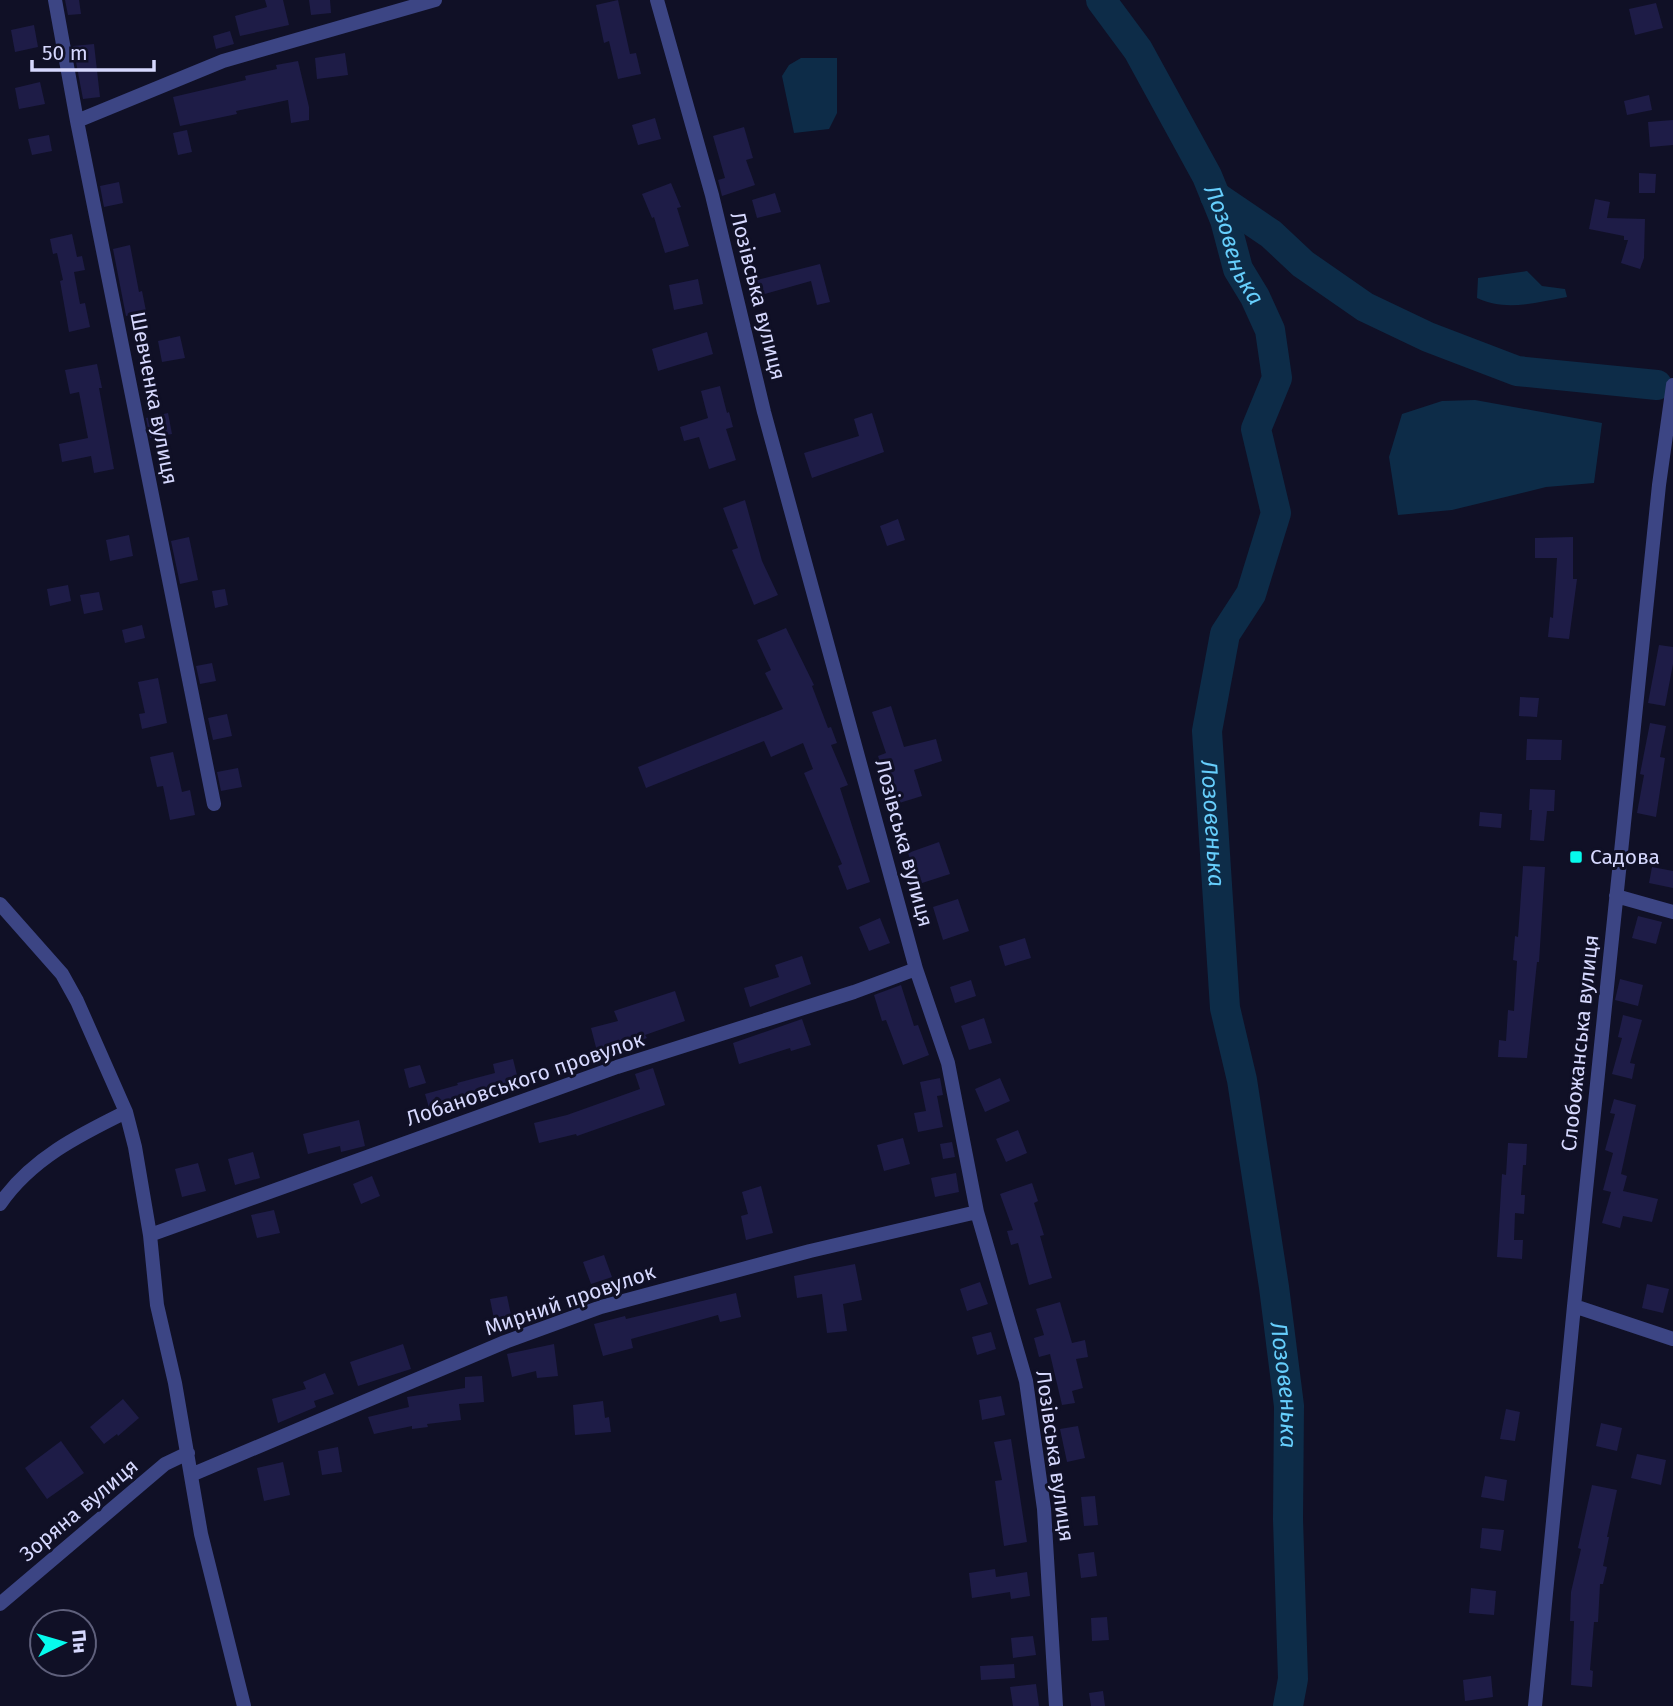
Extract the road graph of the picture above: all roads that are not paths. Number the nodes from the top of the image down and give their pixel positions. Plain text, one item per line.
1 (55, 0) edge
2 (435, 0) edge
3 (657, 0) edge
4 (77, 121) junction
5 (1673, 385) edge
6 (1666, 486) edge
7 (214, 804) dead end
8 (1616, 896) junction
9 (0, 904) edge
10 (1673, 912) edge
11 (916, 970) junction
12 (126, 1112) junction
13 (0, 1204) edge
14 (977, 1212) junction
15 (150, 1235) junction
16 (1574, 1306) junction
17 (1673, 1339) edge
18 (188, 1453) junction
19 (191, 1475) junction
20 (0, 1604) edge
21 (244, 1706) edge
22 (1056, 1706) edge
23 (1535, 1706) edge

1 - 4 street, Шевченка вулиця
2 - 4 street
3 - 11 street, Лозівська вулиця
4 - 7 street, Шевченка вулиця
5 - 6 street, Слобожанська вулиця
6 - 8 street, Слобожанська вулиця
8 - 10 street
8 - 16 street, Слобожанська вулиця
9 - 12 street
11 - 14 street, Лозівська вулиця
11 - 15 street, Лобановського провулок
12 - 13 street
12 - 15 street
14 - 19 street, Мирний провулок
14 - 22 street, Лозівська вулиця
15 - 18 street
16 - 17 street
16 - 23 street, Слобожанська вулиця
18 - 19 street
18 - 20 street, Зоряна вулиця
19 - 21 street

